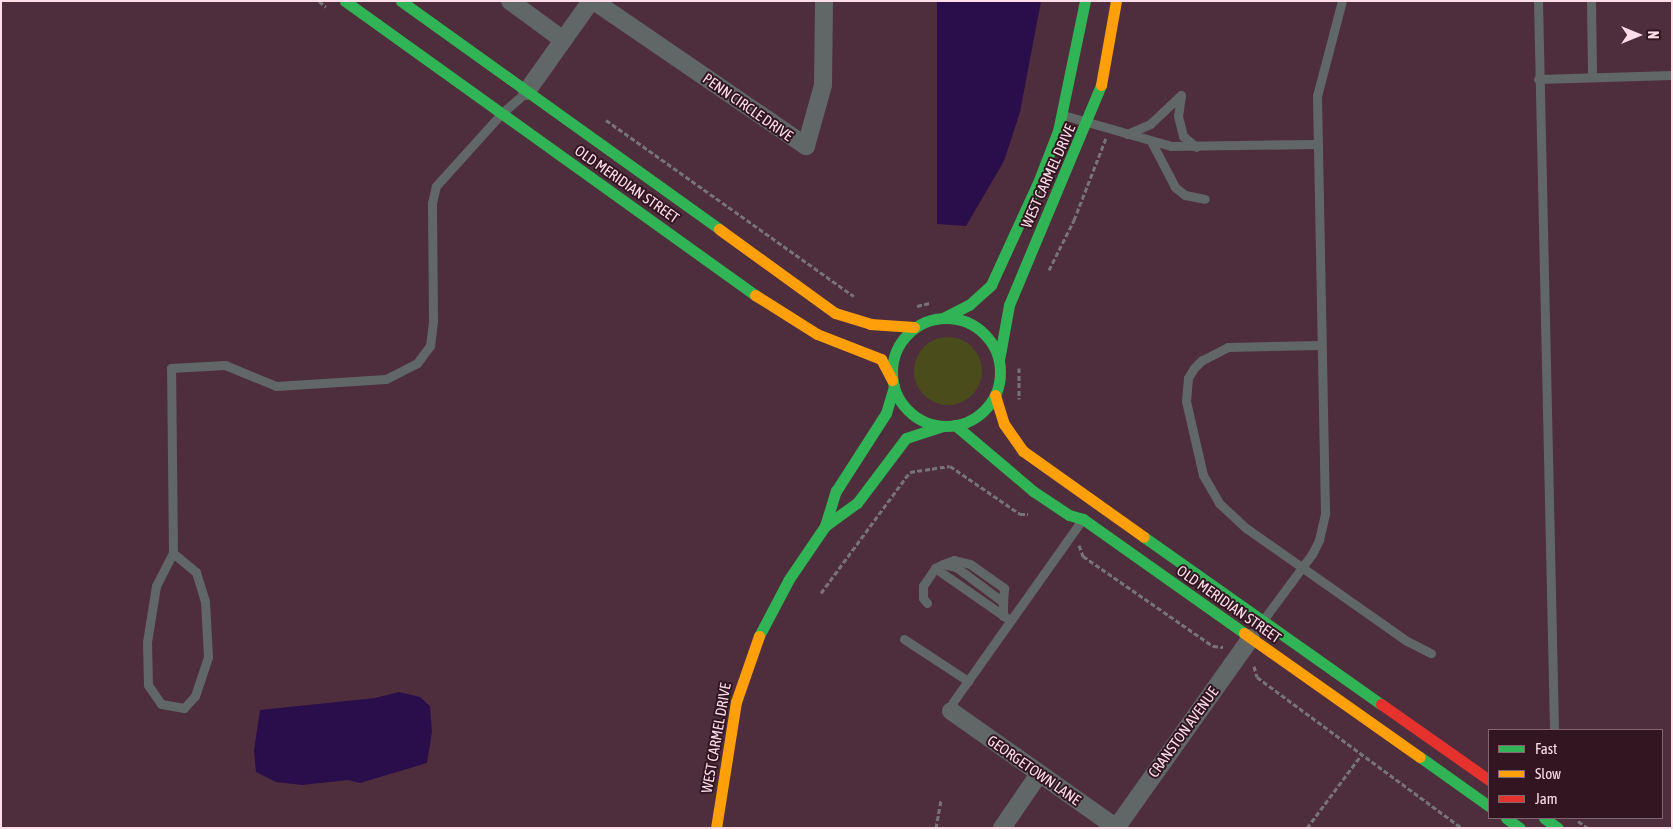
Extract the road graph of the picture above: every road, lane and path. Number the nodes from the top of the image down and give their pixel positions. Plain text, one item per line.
1 (345, 1) edge
2 (402, 1) edge
3 (510, 1) edge
4 (592, 1) edge
5 (824, 1) edge
6 (1085, 1) edge
7 (1116, 1) edge
8 (1342, 1) edge
9 (1538, 1) edge
10 (1591, 1) edge
11 (564, 40) junction
12 (1672, 76) edge
13 (1592, 77) junction
14 (1538, 79) junction
15 (528, 91) junction
16 (502, 113) junction
17 (1061, 114) junction
18 (600, 116) dead end
19 (1088, 122) junction
20 (1127, 134) junction
21 (1150, 141) junction
22 (1316, 144) junction
23 (1196, 147) junction
24 (1205, 199) dead end
25 (858, 302) dead end
26 (934, 302) dead end
27 (908, 308) dead end
28 (945, 317) junction
29 (914, 327) junction
30 (1321, 345) junction
31 (999, 360) junction
32 (1020, 361) dead end
33 (893, 383) junction
34 (995, 395) junction
35 (1020, 405) dead end
36 (942, 426) junction
37 (955, 426) junction
38 (1030, 514) dead end
39 (1083, 519) junction
40 (825, 526) junction
41 (1082, 547) dead end
42 (173, 554) junction
43 (939, 566) junction
44 (1302, 569) junction
45 (821, 594) dead end
46 (927, 603) dead end
47 (1003, 616) junction
48 (1011, 621) junction
49 (1263, 621) junction
50 (1251, 638) junction
51 (904, 640) dead end
52 (1229, 648) dead end
53 (1432, 653) dead end
54 (1255, 666) dead end
55 (968, 682) junction
56 (951, 711) joint
57 (1554, 729) edge
58 (1362, 754) junction
59 (1039, 774) junction
60 (1488, 779) edge
61 (941, 799) dead end
62 (1488, 805) edge
63 (1545, 819) edge
64 (1574, 819) edge
65 (716, 828) edge
66 (936, 828) edge
67 (1002, 828) edge
68 (1117, 828) edge
69 (1307, 828) edge
70 (1462, 828) edge
71 (1558, 828) edge
72 (1588, 828) edge

1 - 16 main road, OLD MERIDIAN STREET
2 - 15 main road, OLD MERIDIAN STREET
3 - 11 street
4 - 5 street, PENN CIRCLE DRIVE
4 - 11 street, PENN CIRCLE DRIVE
6 - 17 main road, WEST CARMEL DRIVE
7 - 19 main road, WEST CARMEL DRIVE
8 - 22 lane
9 - 14 lane
10 - 13 lane
11 - 15 street, PENN CIRCLE DRIVE
12 - 13 lane
13 - 14 lane
14 - 57 lane
15 - 16 lane
15 - 29 main road, OLD MERIDIAN STREET
16 - 33 main road, OLD MERIDIAN STREET
16 - 42 lane
17 - 19 lane
17 - 28 main road, WEST CARMEL DRIVE
18 - 25 path
19 - 20 lane
19 - 31 main road, WEST CARMEL DRIVE
20 - 21 lane
20 - 23 lane
21 - 23 lane
21 - 24 lane
22 - 23 lane
22 - 30 lane
26 - 27 path
28 - 29 main road
28 - 31 main road
29 - 33 main road
30 - 44 lane
30 - 44 lane
31 - 34 main road
32 - 35 path
33 - 36 main road
33 - 40 main road, WEST CARMEL DRIVE
34 - 37 main road
34 - 49 main road, OLD MERIDIAN STREET
36 - 37 main road
36 - 40 main road, WEST CARMEL DRIVE
37 - 39 main road, OLD MERIDIAN STREET
38 - 45 path
39 - 48 lane
39 - 50 main road, OLD MERIDIAN STREET
40 - 65 main road, WEST CARMEL DRIVE
41 - 52 path
42 - 42 lane
43 - 46 lane
43 - 47 lane
43 - 47 lane
44 - 49 lane
44 - 53 lane
47 - 48 lane
48 - 55 lane
49 - 60 main road, OLD MERIDIAN STREET
50 - 62 main road, OLD MERIDIAN STREET
50 - 68 street, CRANSTON AVENUE
51 - 55 lane
54 - 58 path
55 - 56 lane
56 - 59 street, GEORGETOWN LANE
58 - 69 path
58 - 70 path
59 - 67 street
59 - 68 street, GEORGETOWN LANE
61 - 66 path
63 - 71 main road
64 - 72 path

